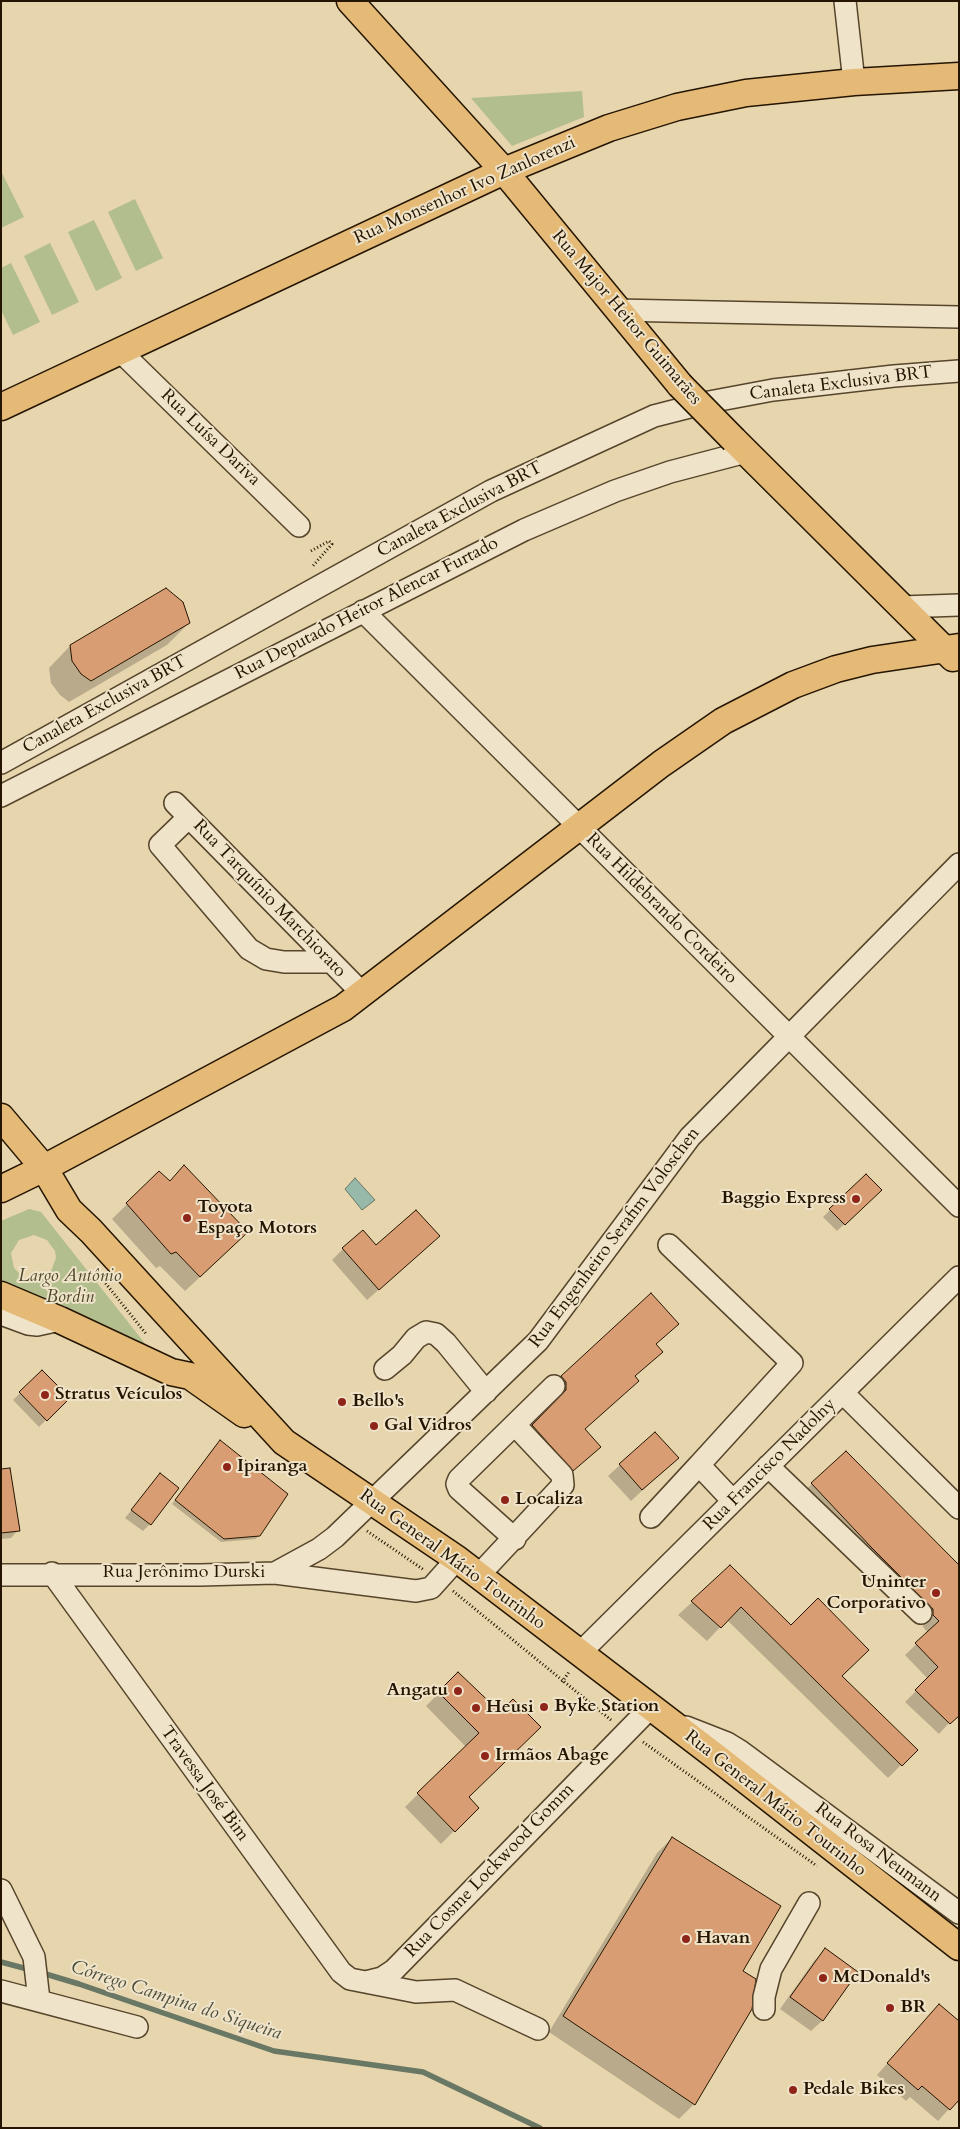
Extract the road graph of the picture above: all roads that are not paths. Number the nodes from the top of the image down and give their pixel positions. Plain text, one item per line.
1 (350, 1) edge
2 (845, 1) edge
3 (959, 76) edge
4 (854, 82) junction
5 (504, 170) junction
6 (616, 310) junction
7 (959, 317) edge
8 (120, 351) junction
9 (959, 371) edge
10 (1, 407) edge
11 (740, 446) junction
12 (300, 526) dead end
13 (959, 605) edge
14 (902, 607) junction
15 (363, 611) junction
16 (954, 653) edge
17 (1, 763) edge
18 (1, 796) edge
19 (580, 827) junction
20 (959, 864) edge
21 (331, 962) junction
22 (363, 994) junction
23 (788, 1036) junction
24 (1, 1117) edge
25 (44, 1168) junction
26 (1, 1189) edge
27 (959, 1206) edge
28 (69, 1210) junction
29 (669, 1245) dead end
30 (959, 1277) edge
31 (1, 1295) edge
32 (1, 1314) edge
33 (60, 1320) junction
34 (385, 1369) dead end
35 (190, 1376) junction
36 (554, 1386) dead end
37 (486, 1392) junction
38 (843, 1393) junction
39 (515, 1425) junction
40 (284, 1442) junction
41 (699, 1465) junction
42 (768, 1466) junction
43 (373, 1502) junction
44 (733, 1502) junction
45 (959, 1508) edge
46 (651, 1517) dead end
47 (514, 1538) junction
48 (457, 1559) junction
49 (52, 1573) junction
50 (275, 1573) junction
51 (1, 1575) edge
52 (479, 1576) junction
53 (920, 1613) dead end
54 (580, 1653) junction
55 (659, 1713) junction
56 (1, 1890) edge
57 (809, 1903) dead end
58 (959, 1913) edge
59 (8, 1921) edge
60 (959, 1947) edge
61 (366, 1982) junction
62 (1, 1991) edge
63 (38, 1992) junction
64 (764, 2009) dead end
65 (137, 2027) dead end
66 (538, 2029) dead end

1 - 5 main road, Rua Major Heitor Guimarães
2 - 4 street
3 - 4 main road, Rua Monsenhor Ivo Zanlorenzi
4 - 5 main road, Rua Monsenhor Ivo Zanlorenzi
5 - 6 main road, Rua Major Heitor Guimarães
5 - 8 main road, Rua Monsenhor Ivo Zanlorenzi
6 - 7 street
6 - 11 main road, Rua Major Heitor Guimarães, bridge
8 - 10 main road, Rua Monsenhor Ivo Zanlorenzi
8 - 12 street, Rua Luísa Dariva
9 - 17 street, Canaleta Exclusiva BRT
11 - 14 main road, Rua Major Heitor Guimarães
11 - 15 street, Rua Deputado Heitor Alencar Furtado
13 - 14 street
14 - 16 main road, Rua Major Heitor Guimarães
15 - 18 street, Rua Deputado Heitor Alencar Furtado
15 - 19 street, Rua Hildebrando Cordeiro
16 - 19 main road
19 - 22 main road
19 - 23 street, Rua Hildebrando Cordeiro
20 - 23 street, Rua Engenheiro Serafim Voloschen
21 - 21 street, Rua Tarquínio Marchiorato
21 - 22 street, Rua Tarquínio Marchiorato
22 - 25 main road
23 - 27 street, Rua Hildebrando Cordeiro
23 - 37 street, Rua Engenheiro Serafim Voloschen
24 - 25 main road, Rua General Mário Tourinho
25 - 26 main road
25 - 28 main road, Rua General Mário Tourinho
28 - 35 main road
28 - 40 main road, Rua General Mário Tourinho
29 - 41 street
30 - 38 street, Rua Francisco Nadolny
31 - 33 main road
32 - 33 street
33 - 35 main road
34 - 37 street
35 - 40 main road
36 - 39 street
37 - 43 street, Rua Engenheiro Serafim Voloschen
38 - 42 street, Rua Francisco Nadolny
38 - 45 street
39 - 47 street
39 - 47 street
40 - 43 main road, Rua General Mário Tourinho
41 - 44 street
41 - 46 street
42 - 44 street, Rua Francisco Nadolny
42 - 53 street
43 - 48 main road, Rua General Mário Tourinho
43 - 50 street, Rua Jerônimo Durski
44 - 54 street, Rua Francisco Nadolny
47 - 52 street
48 - 50 street
48 - 52 main road, Rua General Mário Tourinho
49 - 50 street, Rua Jerônimo Durski
49 - 51 street, Rua Jerônimo Durski
49 - 61 street, Travessa José Bim
52 - 54 main road, Rua General Mário Tourinho
54 - 55 main road, Rua General Mário Tourinho
55 - 58 street, Rua Rosa Neumann
55 - 60 main road, Rua General Mário Tourinho
55 - 61 street, Rua Cosme Lockwood Gomm
56 - 59 street
57 - 64 street
59 - 63 street
61 - 66 street, Travessa José Bim
62 - 63 street
63 - 65 street

